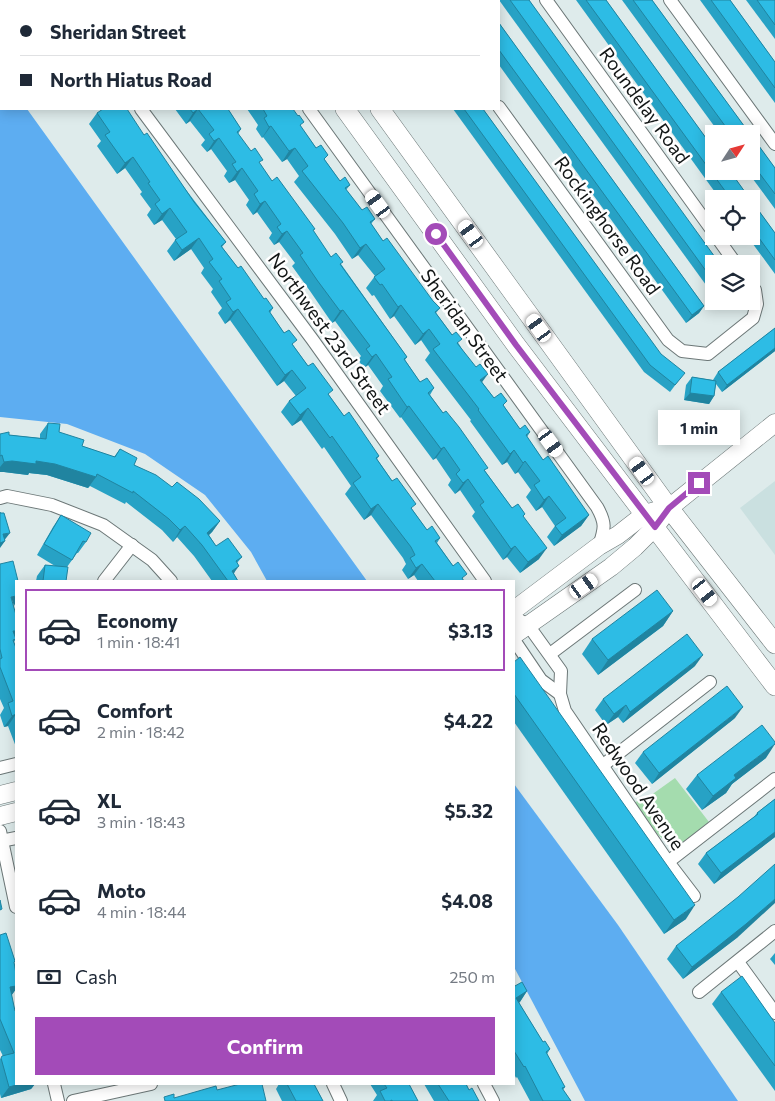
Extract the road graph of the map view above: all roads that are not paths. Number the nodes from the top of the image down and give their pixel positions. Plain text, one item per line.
1 (546, 0) edge
2 (670, 0) edge
3 (500, 108) edge
4 (143, 110) edge
5 (310, 110) edge
6 (346, 110) edge
7 (381, 110) edge
8 (775, 144) edge
9 (705, 221) edge
10 (755, 310) edge
11 (775, 423) edge
12 (0, 498) edge
13 (669, 508) junction
14 (650, 521) junction
15 (132, 545) junction
16 (599, 546) junction
17 (105, 580) edge
18 (171, 580) edge
19 (484, 580) edge
20 (635, 590) dead end
21 (515, 609) edge
22 (519, 626) edge
23 (515, 641) edge
24 (775, 644) edge
25 (550, 654) junction
26 (710, 682) dead end
27 (775, 686) edge
28 (560, 694) junction
29 (15, 764) edge
30 (602, 766) junction
31 (0, 768) edge
32 (775, 778) edge
33 (15, 791) edge
34 (0, 795) edge
35 (15, 812) edge
36 (0, 816) edge
37 (1, 837) edge
38 (15, 838) edge
39 (668, 862) junction
40 (694, 896) dead end
41 (15, 902) edge
42 (775, 931) edge
43 (738, 962) junction
44 (699, 992) dead end
45 (775, 1013) edge
46 (54, 1085) edge
47 (146, 1085) edge
48 (333, 1085) edge
49 (485, 1085) edge
50 (58, 1101) edge
51 (73, 1101) edge
52 (341, 1101) edge
53 (493, 1101) edge

1 - 9 street, Roundelay Road
2 - 8 street
3 - 10 street, Rockinghorse Road
4 - 19 street, Northwest 23rd Street
5 - 16 street, Sheridan Street
6 - 14 main road, Sheridan Street
7 - 13 main road
11 - 13 main road
12 - 15 street
13 - 14 main road
13 - 24 main road
14 - 16 main road
14 - 22 main road
14 - 27 main road, Sheridan Street
15 - 17 street
15 - 18 street
16 - 21 main road
20 - 25 street
22 - 25 street, Redwood Avenue
23 - 28 street
25 - 28 street, Redwood Avenue
26 - 30 street
28 - 30 street, Redwood Avenue
29 - 31 street
30 - 39 street, Redwood Avenue
32 - 39 street
33 - 34 main road
35 - 36 main road
37 - 38 street
37 - 41 street
39 - 40 street, Redwood Avenue
42 - 43 street
43 - 44 street
43 - 45 street
46 - 50 street
47 - 51 street
48 - 52 street
49 - 53 street

